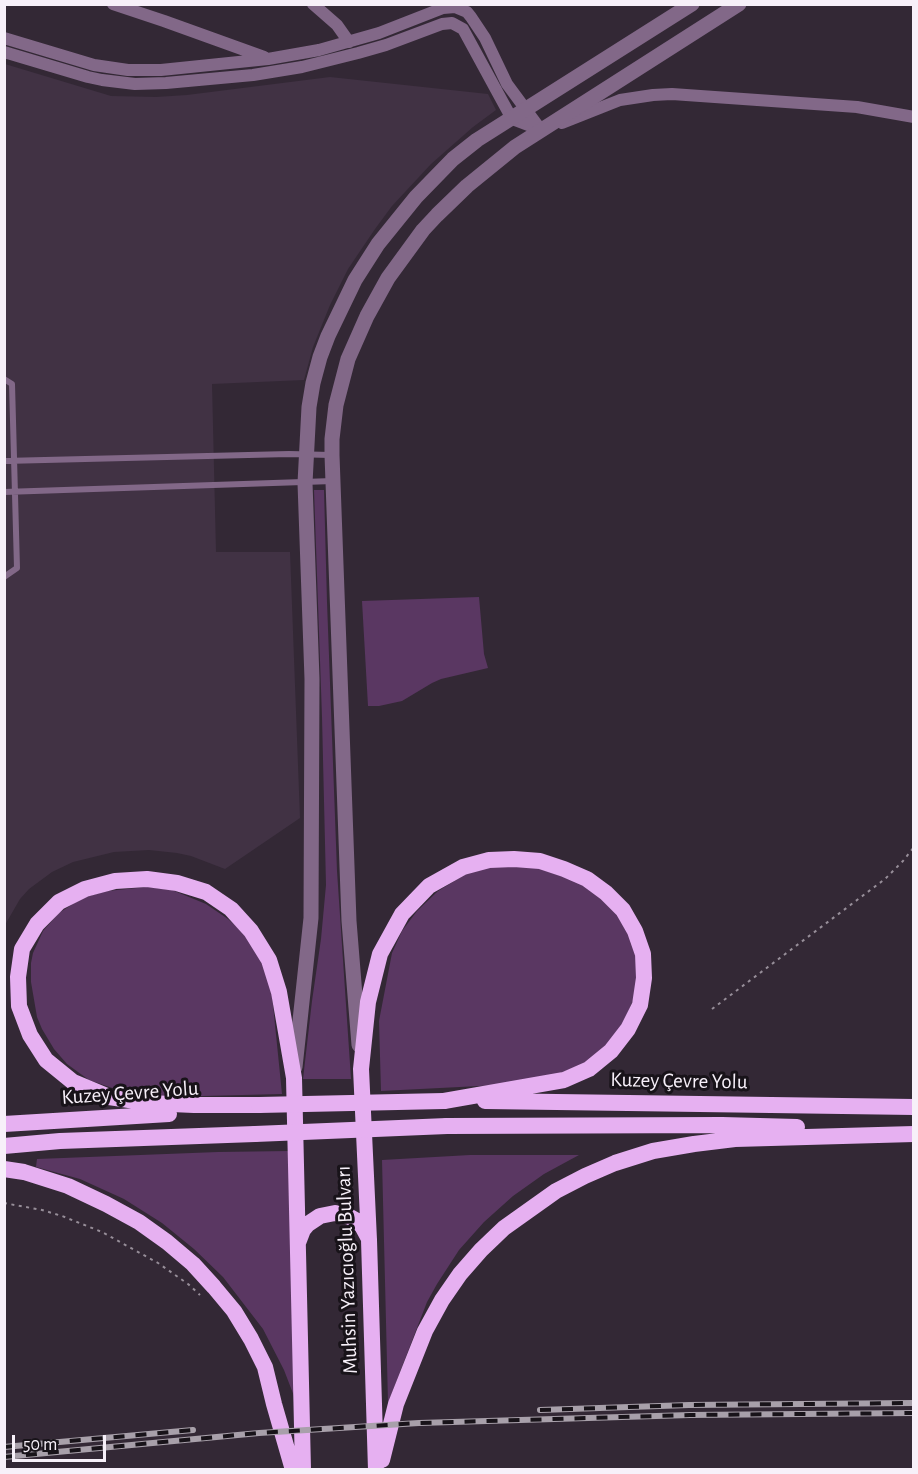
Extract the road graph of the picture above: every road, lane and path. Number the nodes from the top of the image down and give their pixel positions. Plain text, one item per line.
1 (113, 4) edge
2 (313, 4) edge
3 (692, 4) edge
4 (739, 4) edge
5 (4, 38) edge
6 (349, 42) junction
7 (4, 52) edge
8 (268, 59) junction
9 (527, 109) junction
10 (914, 117) edge
11 (512, 119) junction
12 (542, 130) junction
13 (4, 379) edge
14 (307, 454) junction
15 (332, 455) junction
16 (4, 461) edge
17 (14, 461) junction
18 (333, 481) junction
19 (305, 483) junction
20 (4, 492) edge
21 (15, 492) junction
22 (4, 578) edge
23 (914, 848) edge
24 (712, 1009) dead end
25 (361, 1069) junction
26 (294, 1078) junction
27 (444, 1101) junction
28 (259, 1105) junction
29 (914, 1107) edge
30 (4, 1124) edge
31 (914, 1133) edge
32 (4, 1146) edge
33 (4, 1170) edge
34 (4, 1203) edge
35 (369, 1240) junction
36 (298, 1245) junction
37 (205, 1300) dead end
38 (293, 1470) edge
39 (303, 1470) edge
40 (378, 1470) edge

1 - 8 street
2 - 6 street
3 - 9 street
4 - 12 street
5 - 8 street
6 - 8 street
6 - 9 street
7 - 11 street
9 - 11 street
9 - 12 street
10 - 12 street
11 - 12 street
11 - 14 street
12 - 15 street
13 - 17 lane
14 - 15 lane
14 - 17 lane
14 - 19 street
15 - 18 street
16 - 17 lane
17 - 21 lane
18 - 19 lane
18 - 25 street
19 - 21 lane
19 - 26 street
20 - 21 lane
21 - 22 lane
23 - 24 path
25 - 27 highway, Muhsin Yazıcıoğlu Bulvarı
25 - 35 highway, Muhsin Yazıcıoğlu Bulvarı
26 - 28 highway
26 - 36 highway
27 - 28 highway, bridge
27 - 29 highway, Kuzey Çevre Yolu
28 - 30 highway, Kuzey Çevre Yolu
31 - 32 highway, Kuzey Çevre Yolu, bridge
31 - 40 highway
33 - 38 highway
34 - 37 path
35 - 36 highway
35 - 40 highway, Muhsin Yazıcıoğlu Bulvarı
36 - 39 highway

